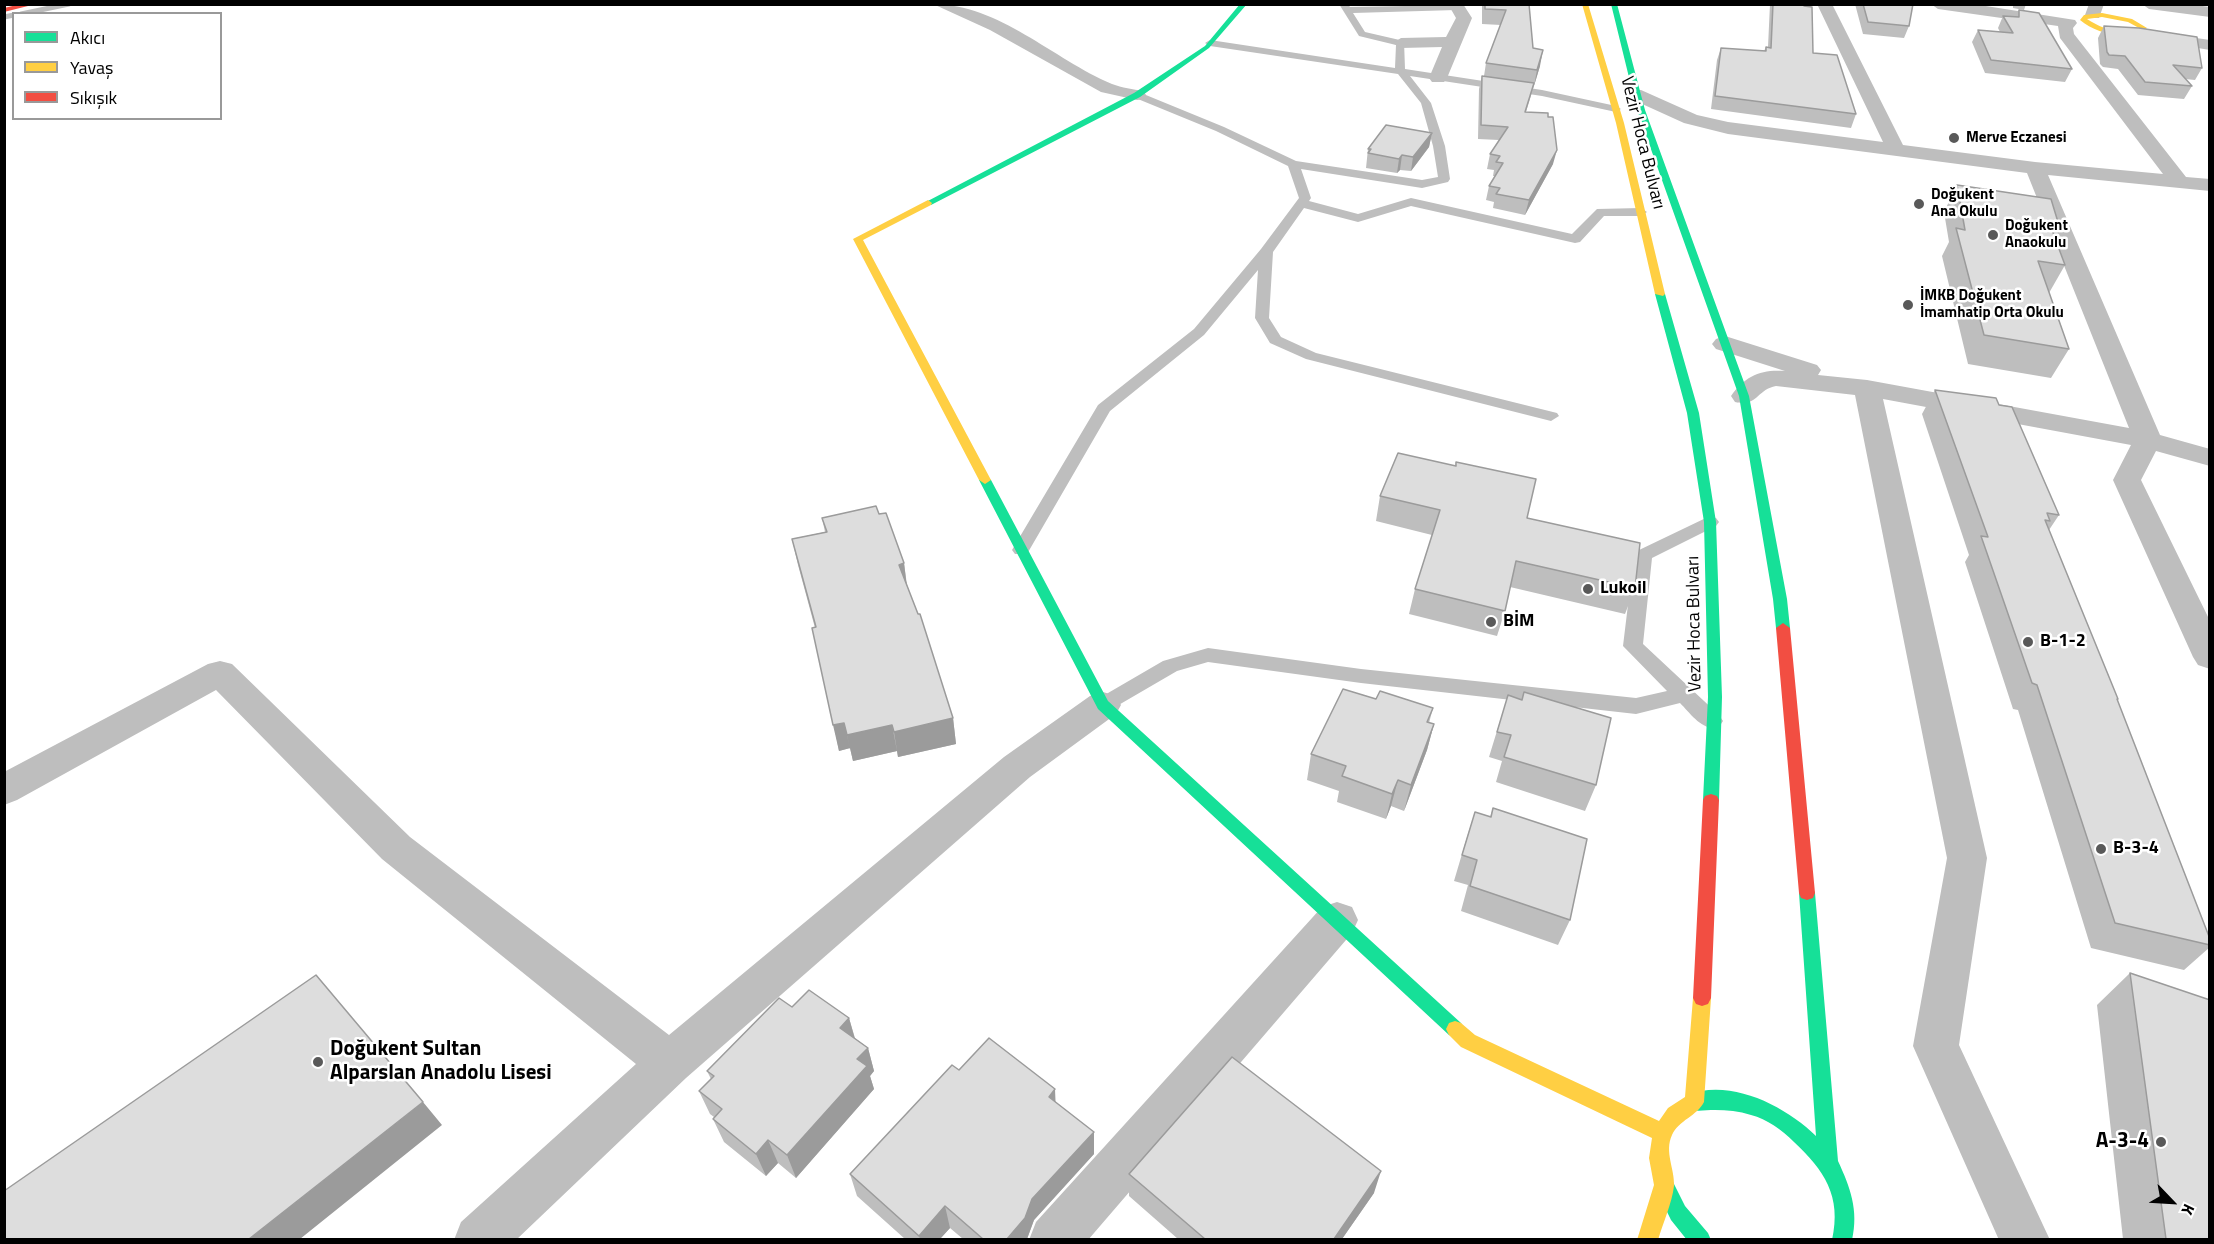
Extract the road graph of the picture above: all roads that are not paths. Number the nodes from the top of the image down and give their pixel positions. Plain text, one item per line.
1 (33, 4) edge
2 (940, 4) edge
3 (1244, 4) edge
4 (1585, 4) edge
5 (1614, 4) edge
6 (1824, 4) edge
7 (1938, 4) edge
8 (1981, 4) edge
9 (2149, 4) edge
10 (2130, 5) edge
11 (1455, 6) edge
12 (1345, 7) edge
13 (4, 10) edge
14 (2210, 12) edge
15 (2092, 15) edge
16 (2068, 23) junction
17 (2140, 23) junction
18 (2123, 32) junction
19 (1452, 42) junction
20 (1210, 43) junction
21 (1401, 43) junction
22 (2210, 43) edge
23 (1365, 50) junction
24 (1400, 70) junction
25 (1438, 78) junction
26 (1635, 94) junction
27 (1137, 95) junction
28 (1616, 109) junction
29 (1728, 128) junction
30 (1649, 133) junction
31 (1896, 150) junction
32 (1293, 164) junction
33 (2035, 168) junction
34 (2179, 181) junction
35 (2210, 185) edge
36 (1301, 203) junction
37 (1641, 212) junction
38 (1266, 252) junction
39 (1725, 344) junction
40 (1867, 388) junction
41 (1744, 396) junction
42 (1551, 416) dead end
43 (2148, 440) junction
44 (2210, 458) edge
45 (1710, 522) junction
46 (1021, 550) junction
47 (2210, 657) edge
48 (1684, 694) junction
49 (1102, 705) junction
50 (1713, 721) junction
51 (4, 790) edge
52 (1337, 920) junction
53 (670, 1063) junction
54 (1694, 1102) junction
55 (1662, 1133) junction
56 (1828, 1162) junction
57 (1664, 1185) junction
58 (479, 1239) edge
59 (1054, 1239) edge
60 (1647, 1239) edge
61 (1701, 1239) edge
62 (1842, 1239) edge
63 (2025, 1239) edge

1 - 13 main road
2 - 27 street
3 - 20 main road
4 - 28 main road, Vezir Hoca Bulvarı
5 - 26 main road, Vezir Hoca Bulvarı
6 - 31 street
7 - 16 street
8 - 15 street
9 - 14 street
10 - 17 street
11 - 12 lane
11 - 19 street
12 - 23 lane
15 - 16 street
15 - 17 main road
15 - 18 main road
16 - 34 street
17 - 18 main road
17 - 22 street
18 - 22 street
19 - 21 street
19 - 25 street
20 - 23 lane
20 - 27 main road
21 - 23 lane
21 - 24 lane
23 - 24 lane
24 - 25 lane
24 - 32 lane
25 - 28 lane
26 - 29 street
26 - 30 main road, Vezir Hoca Bulvarı
27 - 32 lane
27 - 46 main road
28 - 37 main road, Vezir Hoca Bulvarı
29 - 30 street
29 - 31 street
30 - 39 main road, Vezir Hoca Bulvarı
31 - 33 street
32 - 36 lane
33 - 34 street
33 - 43 street
34 - 35 street
36 - 37 lane
36 - 38 lane
37 - 45 main road, Vezir Hoca Bulvarı
38 - 42 lane
38 - 46 lane
39 - 40 street
39 - 41 main road, Vezir Hoca Bulvarı
40 - 41 street
40 - 43 street
40 - 63 street
41 - 56 main road, Vezir Hoca Bulvarı
43 - 44 street
43 - 47 street
45 - 48 lane
45 - 50 main road, Vezir Hoca Bulvarı
46 - 49 main road
48 - 49 lane
48 - 50 lane
49 - 52 main road
49 - 53 street
50 - 54 main road, Vezir Hoca Bulvarı
51 - 53 street
52 - 55 main road
52 - 59 street
53 - 58 street
54 - 55 main road
54 - 56 main road
55 - 57 main road
56 - 62 main road, Vezir Hoca Bulvarı
57 - 60 main road
57 - 61 main road

